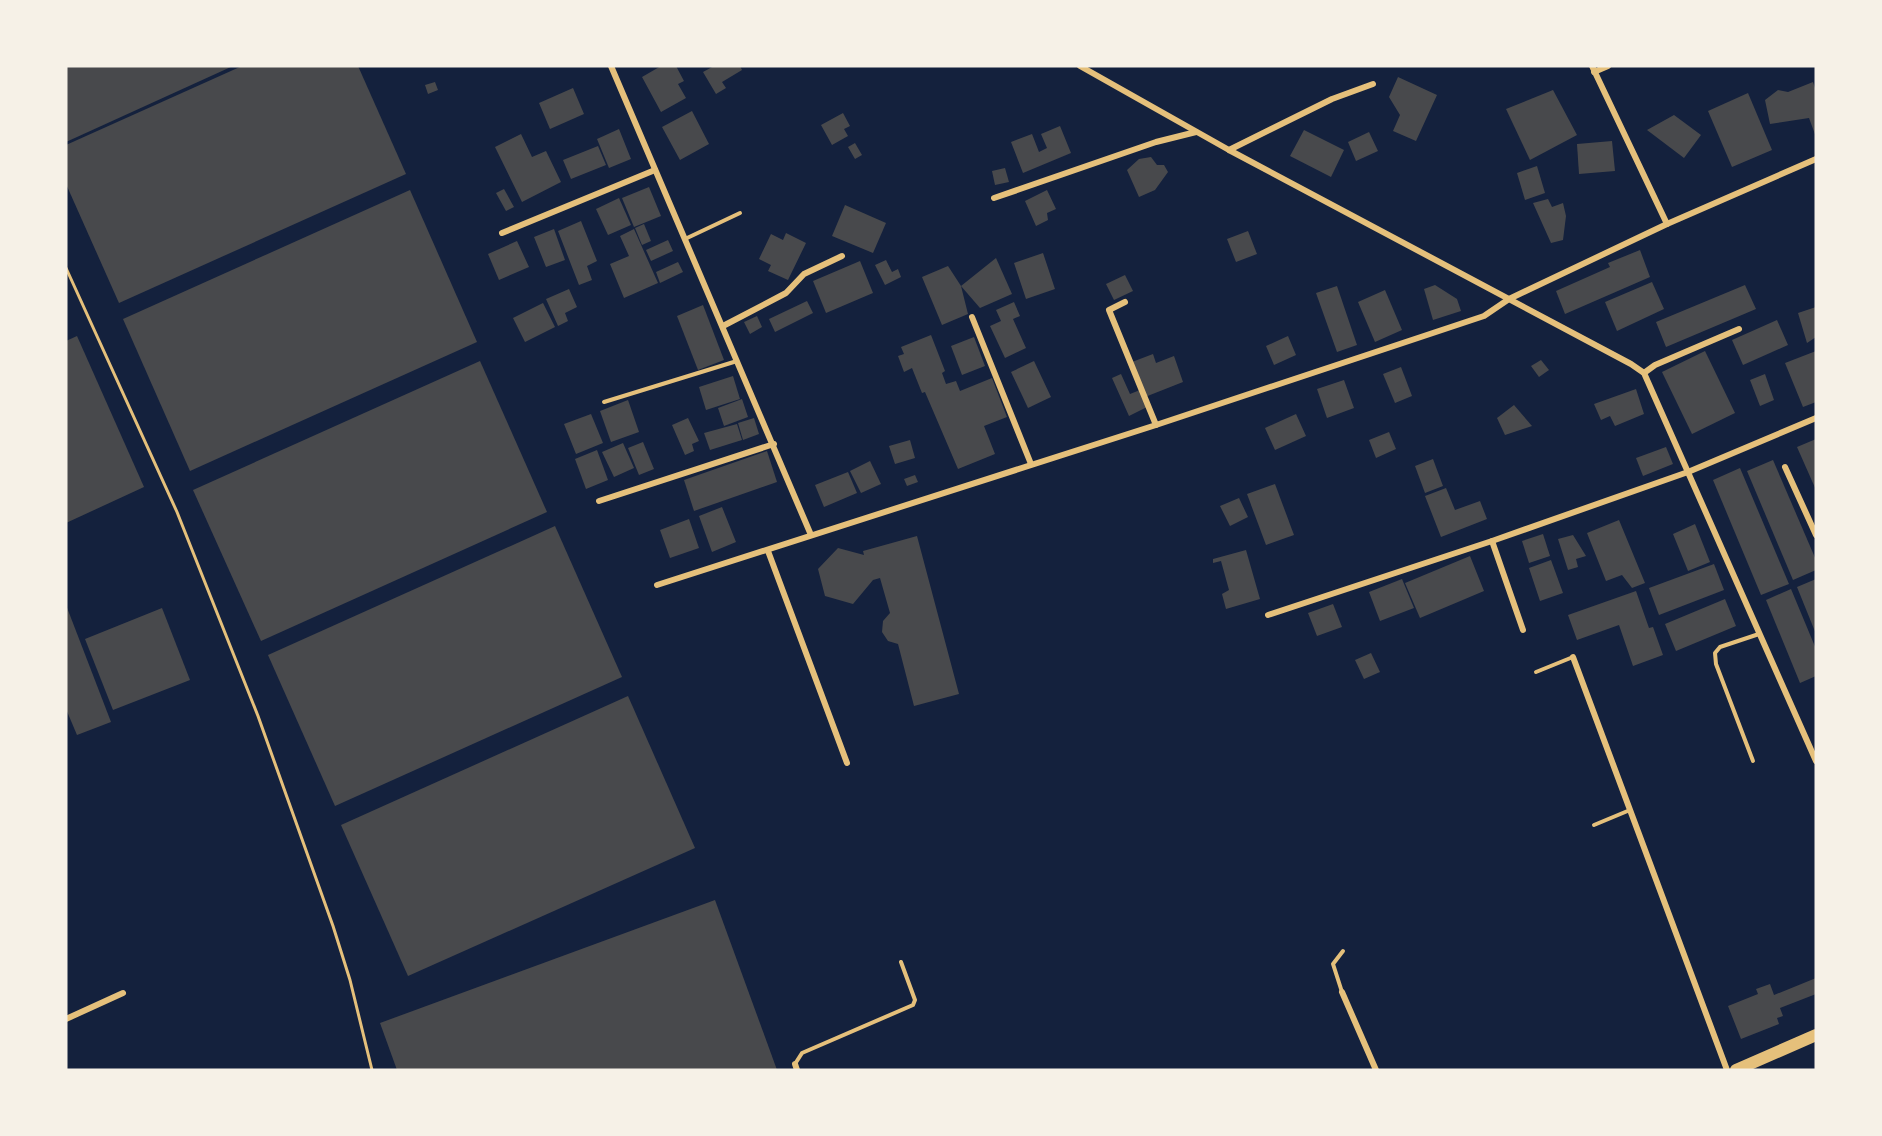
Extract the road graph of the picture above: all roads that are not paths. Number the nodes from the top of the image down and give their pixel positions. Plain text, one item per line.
1 (611, 66) edge
2 (1080, 66) edge
3 (1608, 66) edge
4 (1593, 69) edge
5 (1373, 84) dead end
6 (1197, 131) junction
7 (1229, 150) junction
8 (1816, 159) edge
9 (655, 170) junction
10 (994, 198) dead end
11 (740, 213) dead end
12 (1667, 224) junction
13 (502, 233) dead end
14 (685, 239) junction
15 (842, 256) dead end
16 (1509, 299) junction
17 (1125, 302) dead end
18 (972, 316) dead end
19 (723, 326) junction
20 (1739, 329) dead end
21 (737, 361) junction
22 (1644, 373) junction
23 (604, 402) dead end
24 (1816, 418) edge
25 (1156, 425) junction
26 (774, 444) junction
27 (1031, 464) junction
28 (1785, 467) dead end
29 (1688, 472) junction
30 (599, 501) dead end
31 (811, 535) junction
32 (1816, 535) edge
33 (1492, 541) junction
34 (768, 551) junction
35 (657, 585) dead end
36 (1268, 615) dead end
37 (1524, 630) dead end
38 (1760, 633) junction
39 (1573, 657) joint
40 (1536, 672) dead end
41 (1753, 761) dead end
42 (1816, 761) edge
43 (847, 763) dead end
44 (1629, 810) junction
45 (1594, 825) dead end
46 (1343, 951) dead end
47 (901, 963) dead end
48 (1342, 992) joint
49 (123, 993) dead end
50 (66, 1019) edge
51 (1816, 1035) edge
52 (796, 1067) edge
53 (1376, 1070) edge
54 (1727, 1070) edge
55 (1736, 1070) edge

1 - 9 street
2 - 6 street
3 - 4 street
4 - 12 street
5 - 7 street
6 - 7 street
6 - 10 street
7 - 16 street
8 - 12 street
9 - 13 street
9 - 14 street
11 - 14 lane
12 - 16 street
14 - 19 street
15 - 19 street
16 - 22 street
16 - 25 street
17 - 25 street
18 - 27 street
19 - 21 street
20 - 22 street
21 - 23 lane
21 - 26 street
22 - 29 street
24 - 29 street
25 - 27 street
26 - 30 street
26 - 31 street
27 - 31 street
28 - 32 street
29 - 33 street
29 - 38 street
31 - 34 street
33 - 36 street
33 - 37 street
34 - 35 street
34 - 43 street
38 - 41 lane
38 - 42 street
39 - 40 lane
39 - 44 street
44 - 45 lane
44 - 54 street
46 - 48 lane
47 - 52 lane
48 - 53 street
49 - 50 street
51 - 55 main road

